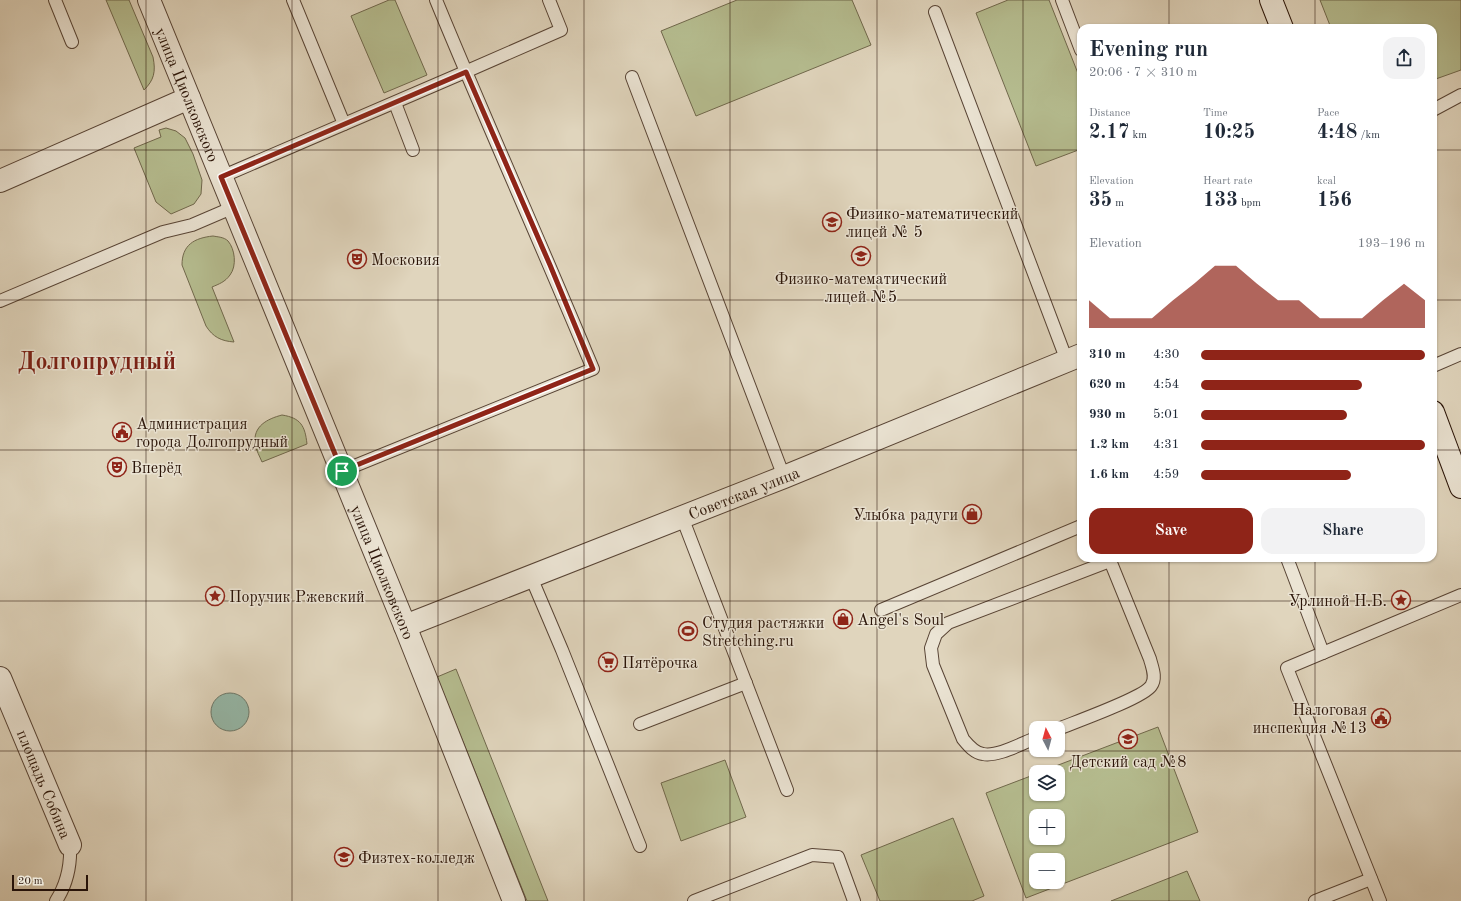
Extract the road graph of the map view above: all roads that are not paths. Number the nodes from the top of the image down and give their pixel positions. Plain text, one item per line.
1 (55, 0) edge
2 (149, 0) edge
3 (293, 0) edge
4 (436, 0) edge
5 (549, 0) edge
6 (1062, 0) edge
7 (1271, 0) edge
8 (935, 12) dead end
9 (1280, 24) edge
10 (1077, 39) edge
11 (72, 42) dead end
12 (466, 72) junction
13 (632, 77) dead end
14 (1461, 95) edge
15 (189, 98) junction
16 (395, 103) junction
17 (1437, 108) edge
18 (344, 124) junction
19 (413, 150) dead end
20 (221, 177) junction
21 (0, 181) edge
22 (234, 207) junction
23 (0, 301) edge
24 (1461, 354) edge
25 (1074, 358) edge
26 (1437, 364) edge
27 (1437, 421) edge
28 (1457, 465) edge
29 (342, 471) junction
30 (784, 476) junction
31 (1461, 487) edge
32 (682, 517) junction
33 (1077, 528) edge
34 (1104, 562) edge
35 (1110, 562) edge
36 (1289, 562) edge
37 (531, 577) junction
38 (1461, 595) edge
39 (881, 610) dead end
40 (405, 626) junction
41 (1323, 653) junction
42 (0, 678) edge
43 (746, 682) junction
44 (640, 724) dead end
45 (1065, 726) edge
46 (1029, 741) edge
47 (787, 790) dead end
48 (70, 845) joint
49 (640, 846) dead end
50 (1371, 879) junction
51 (60, 899) edge
52 (514, 901) edge
53 (694, 901) edge
54 (854, 901) edge
55 (1315, 901) edge
56 (1380, 901) edge

1 - 11 lane
2 - 15 street, улица Циолковского
3 - 18 lane
4 - 12 lane
5 - 12 lane
6 - 10 lane
7 - 9 street
8 - 25 lane
12 - 16 lane
12 - 29 lane
13 - 30 lane
14 - 17 lane
15 - 20 street, улица Циолковского
15 - 21 street
16 - 18 lane
16 - 19 lane
18 - 20 lane
20 - 22 street, улица Циолковского
22 - 23 lane
22 - 29 street, улица Циолковского
24 - 26 lane
25 - 30 street, Советская улица
27 - 28 street
28 - 31 street
29 - 40 street, улица Циолковского
30 - 32 street, Советская улица
32 - 37 street, Советская улица
32 - 43 lane
33 - 39 lane
34 - 46 lane
35 - 45 lane
36 - 41 lane
37 - 40 street, Советская улица
37 - 49 lane
38 - 41 lane
40 - 52 street, улица Циолковского
41 - 50 lane
42 - 48 street, площадь Собина
43 - 44 lane
43 - 47 lane
48 - 51 lane
50 - 55 lane
50 - 56 lane
53 - 54 lane

